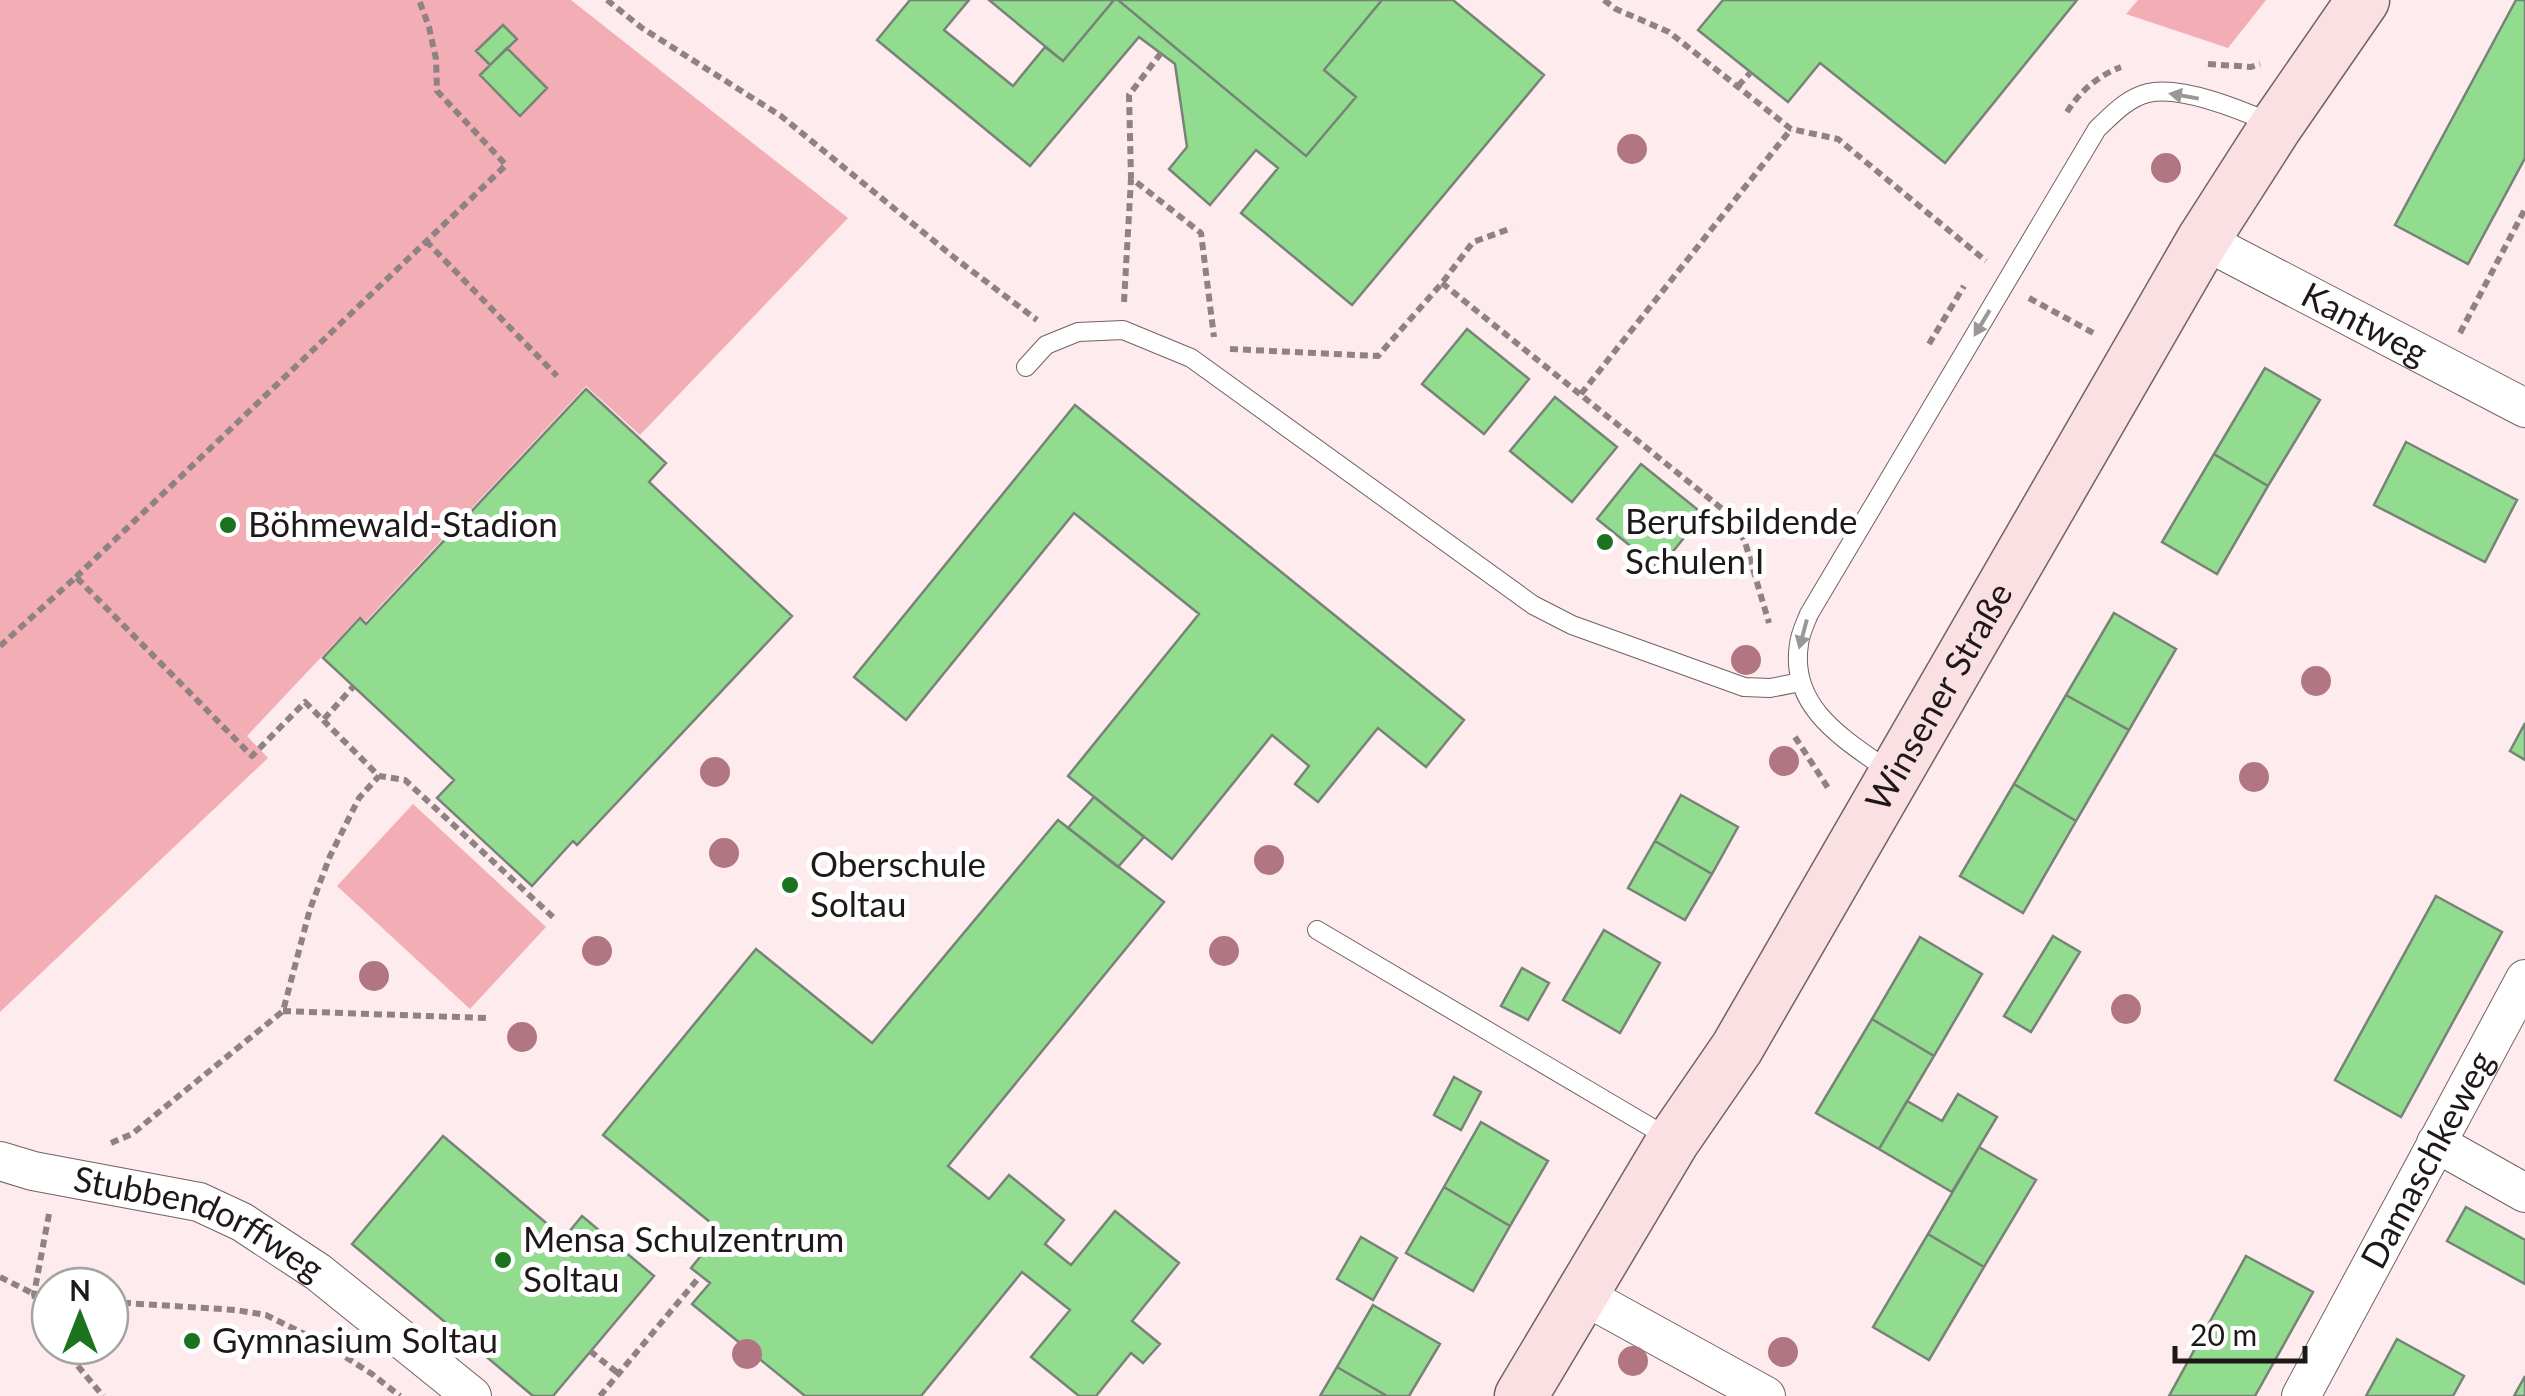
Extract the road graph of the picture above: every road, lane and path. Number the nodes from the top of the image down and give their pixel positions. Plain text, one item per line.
1 (419, 0) edge
2 (607, 0) edge
3 (1604, 0) edge
4 (2364, 0) edge
5 (1161, 53) dead end
6 (1750, 72) dead end
7 (1738, 86) junction
8 (2276, 126) junction
9 (1791, 128) junction
10 (1131, 178) junction
11 (2525, 209) edge
12 (1512, 228) dead end
13 (2203, 240) junction
14 (426, 241) junction
15 (1442, 283) junction
16 (2004, 285) junction
17 (1122, 330) junction
18 (1062, 338) junction
19 (2135, 358) junction
20 (2443, 365) junction
21 (1026, 367) dead end
22 (557, 376) dead end
23 (1580, 394) junction
24 (2525, 408) edge
25 (76, 578) junction
26 (1769, 624) dead end
27 (0, 646) edge
28 (1801, 682) junction
29 (353, 687) dead end
30 (324, 720) junction
31 (1894, 774) junction
32 (378, 776) junction
33 (554, 918) dead end
34 (1317, 930) dead end
35 (2525, 978) edge
36 (283, 1010) junction
37 (486, 1018) dead end
38 (1673, 1141) junction
39 (114, 1143) dead end
40 (2436, 1144) junction
41 (0, 1160) edge
42 (56, 1175) junction
43 (2525, 1193) edge
44 (39, 1266) edge
45 (700, 1275) dead end
46 (0, 1277) edge
47 (30, 1292) edge
48 (1581, 1294) junction
49 (130, 1303) edge
50 (590, 1351) dead end
51 (78, 1366) edge
52 (618, 1374) junction
53 (103, 1396) edge
54 (400, 1396) edge
55 (472, 1396) edge
56 (600, 1396) edge
57 (1521, 1396) edge
58 (1766, 1396) edge
59 (2300, 1396) edge

1 - 14 path
2 - 18 path
3 - 7 path
4 - 8 main road, Winsener Straße
5 - 10 path
6 - 7 path
7 - 9 path
8 - 13 main road, Winsener Straße
8 -> 16 lane
9 - 16 path
9 - 23 path
10 - 15 path
10 - 17 path
11 - 20 path
12 - 15 path
13 - 19 main road, Winsener Straße
13 - 20 street, Kantweg
14 - 22 path
14 - 25 path
15 - 23 path
16 - 19 path
16 -> 28 lane
17 - 18 lane
17 - 28 lane
18 - 21 lane
19 - 31 main road, Winsener Straße
20 - 24 street, Kantweg
23 - 26 path
25 - 27 path
25 - 30 path
28 - 31 lane
29 - 30 path
30 - 32 path
31 - 38 main road, Winsener Straße
32 - 33 path
32 - 36 path
34 - 38 lane
35 - 40 street, Damaschkeweg
36 - 37 path
36 - 39 path
38 - 48 main road, Winsener Straße
40 - 43 street
40 - 59 street, Damaschkeweg
41 - 42 street, Stubbendorffweg
42 - 44 path
42 - 55 street, Stubbendorffweg
45 - 52 path
46 - 47 path
48 - 57 main road, Winsener Straße
48 - 58 street
49 - 54 path
50 - 52 path
51 - 53 path
52 - 56 path

